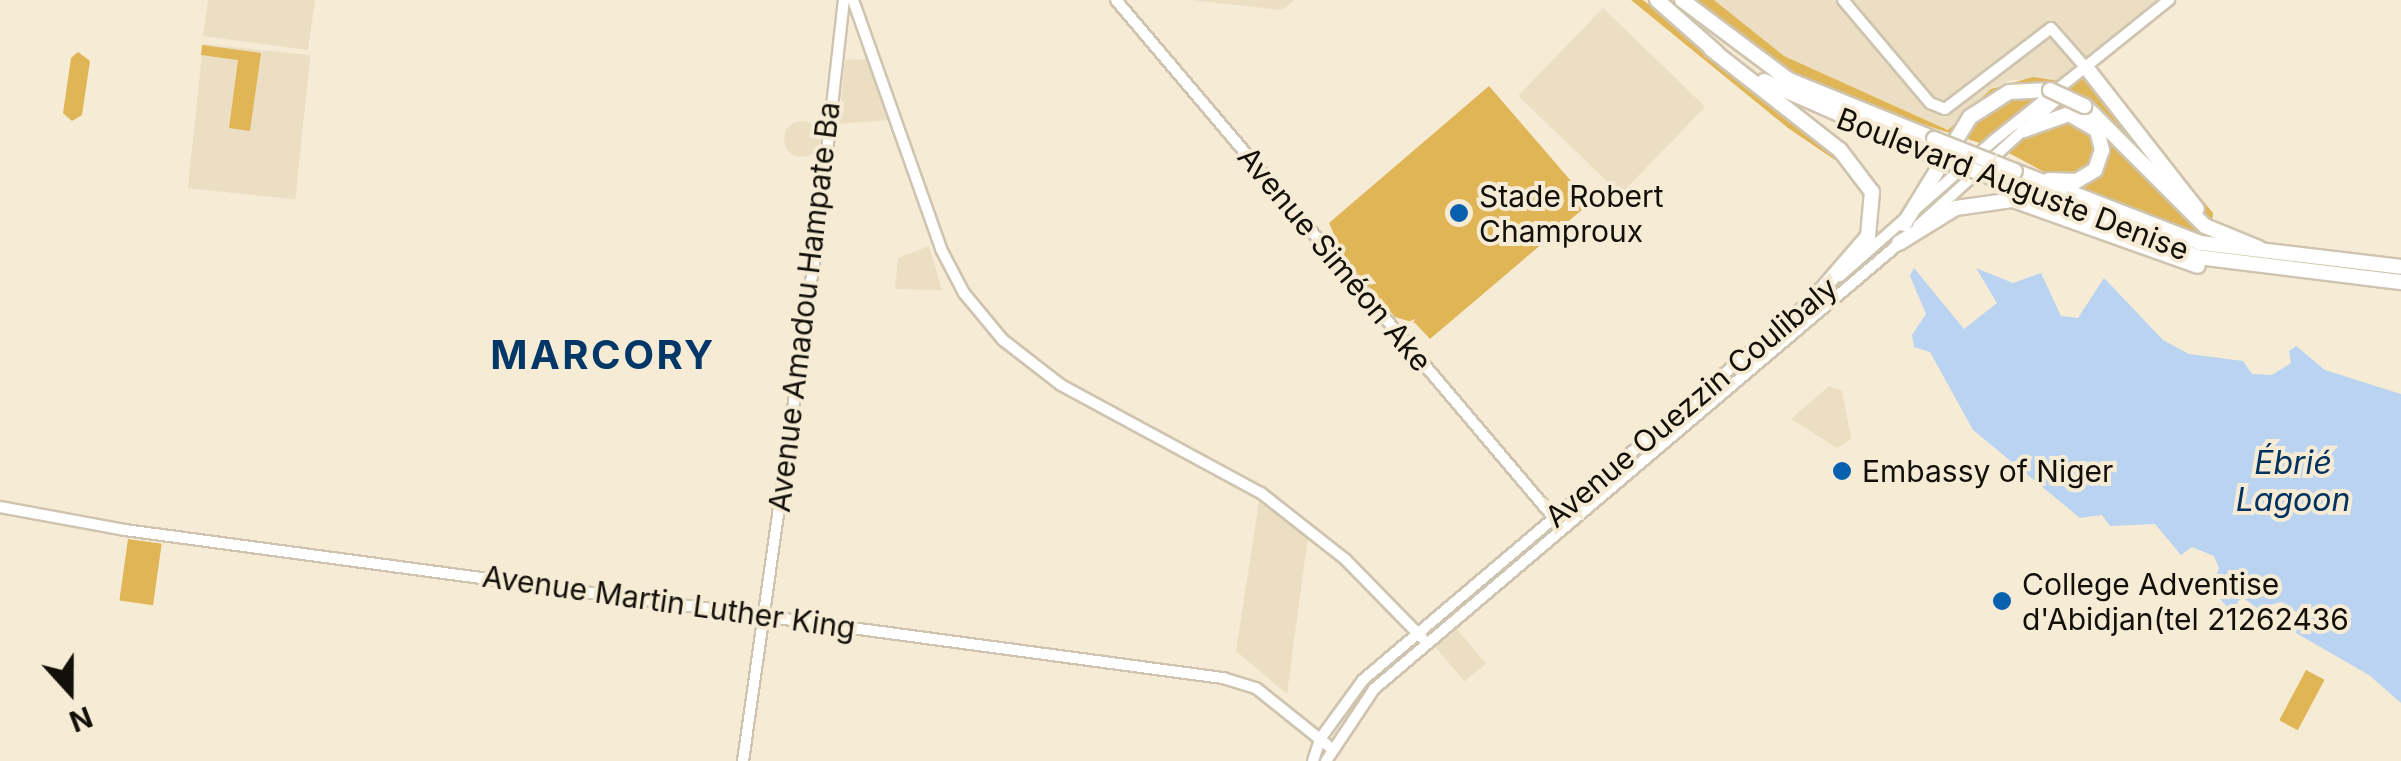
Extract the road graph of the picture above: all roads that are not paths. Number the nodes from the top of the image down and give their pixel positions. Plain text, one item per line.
1 (844, 0) edge
2 (853, 0) edge
3 (1116, 0) edge
4 (1658, 0) edge
5 (1682, 0) edge
6 (1843, 0) edge
7 (2169, 0) edge
8 (1711, 49) junction
9 (2089, 67) junction
10 (2024, 130) junction
11 (1931, 146) junction
12 (2012, 177) junction
13 (1904, 224) junction
14 (1900, 242) junction
15 (2242, 242) junction
16 (2283, 256) junction
17 (2401, 267) edge
18 (2263, 270) junction
19 (2401, 282) edge
20 (1819, 293) junction
21 (0, 507) edge
22 (1554, 518) junction
23 (762, 615) junction
24 (1422, 638) junction
25 (1320, 739) junction
26 (1330, 748) junction
27 (742, 761) edge
28 (1313, 761) edge
29 (1326, 761) edge

1 - 23 street, Avenue Amadou Hampate Ba
2 - 24 street
3 - 22 street, Avenue Siméon Ake
4 - 8 highway, Boulevard Auguste Denise
5 - 11 highway, Boulevard Auguste Denise
6 - 9 street
7 - 9 street, Avenue Ouezzin Coulibaly
8 - 11 highway, Boulevard Auguste Denise
8 - 20 highway
9 - 10 street, Avenue Ouezzin Coulibaly
9 - 13 street, Avenue Ouezzin Coulibaly
9 - 15 highway
10 - 12 highway
10 - 14 street, Avenue Ouezzin Coulibaly
11 - 12 highway, Boulevard Auguste Denise, bridge
12 - 16 highway, Boulevard Auguste Denise
12 - 18 highway, Boulevard Auguste Denise
13 - 15 highway, bridge
13 - 20 street, Avenue Ouezzin Coulibaly
14 - 18 highway
14 - 24 street, Avenue Ouezzin Coulibaly
15 - 16 highway
16 - 17 highway, Boulevard Auguste Denise
18 - 19 highway, Boulevard Auguste Denise
20 - 22 street, Avenue Ouezzin Coulibaly
21 - 23 street, Avenue Martin Luther King
22 - 24 street, Avenue Ouezzin Coulibaly
23 - 25 street, Avenue Martin Luther King
23 - 27 street, Avenue Amadou Hampate Ba
24 - 25 street, Avenue Ouezzin Coulibaly
24 - 26 street, Avenue Ouezzin Coulibaly
25 - 26 street, Avenue Martin Luther King
25 - 28 street, Avenue Ouezzin Coulibaly
26 - 29 street, Avenue Ouezzin Coulibaly

